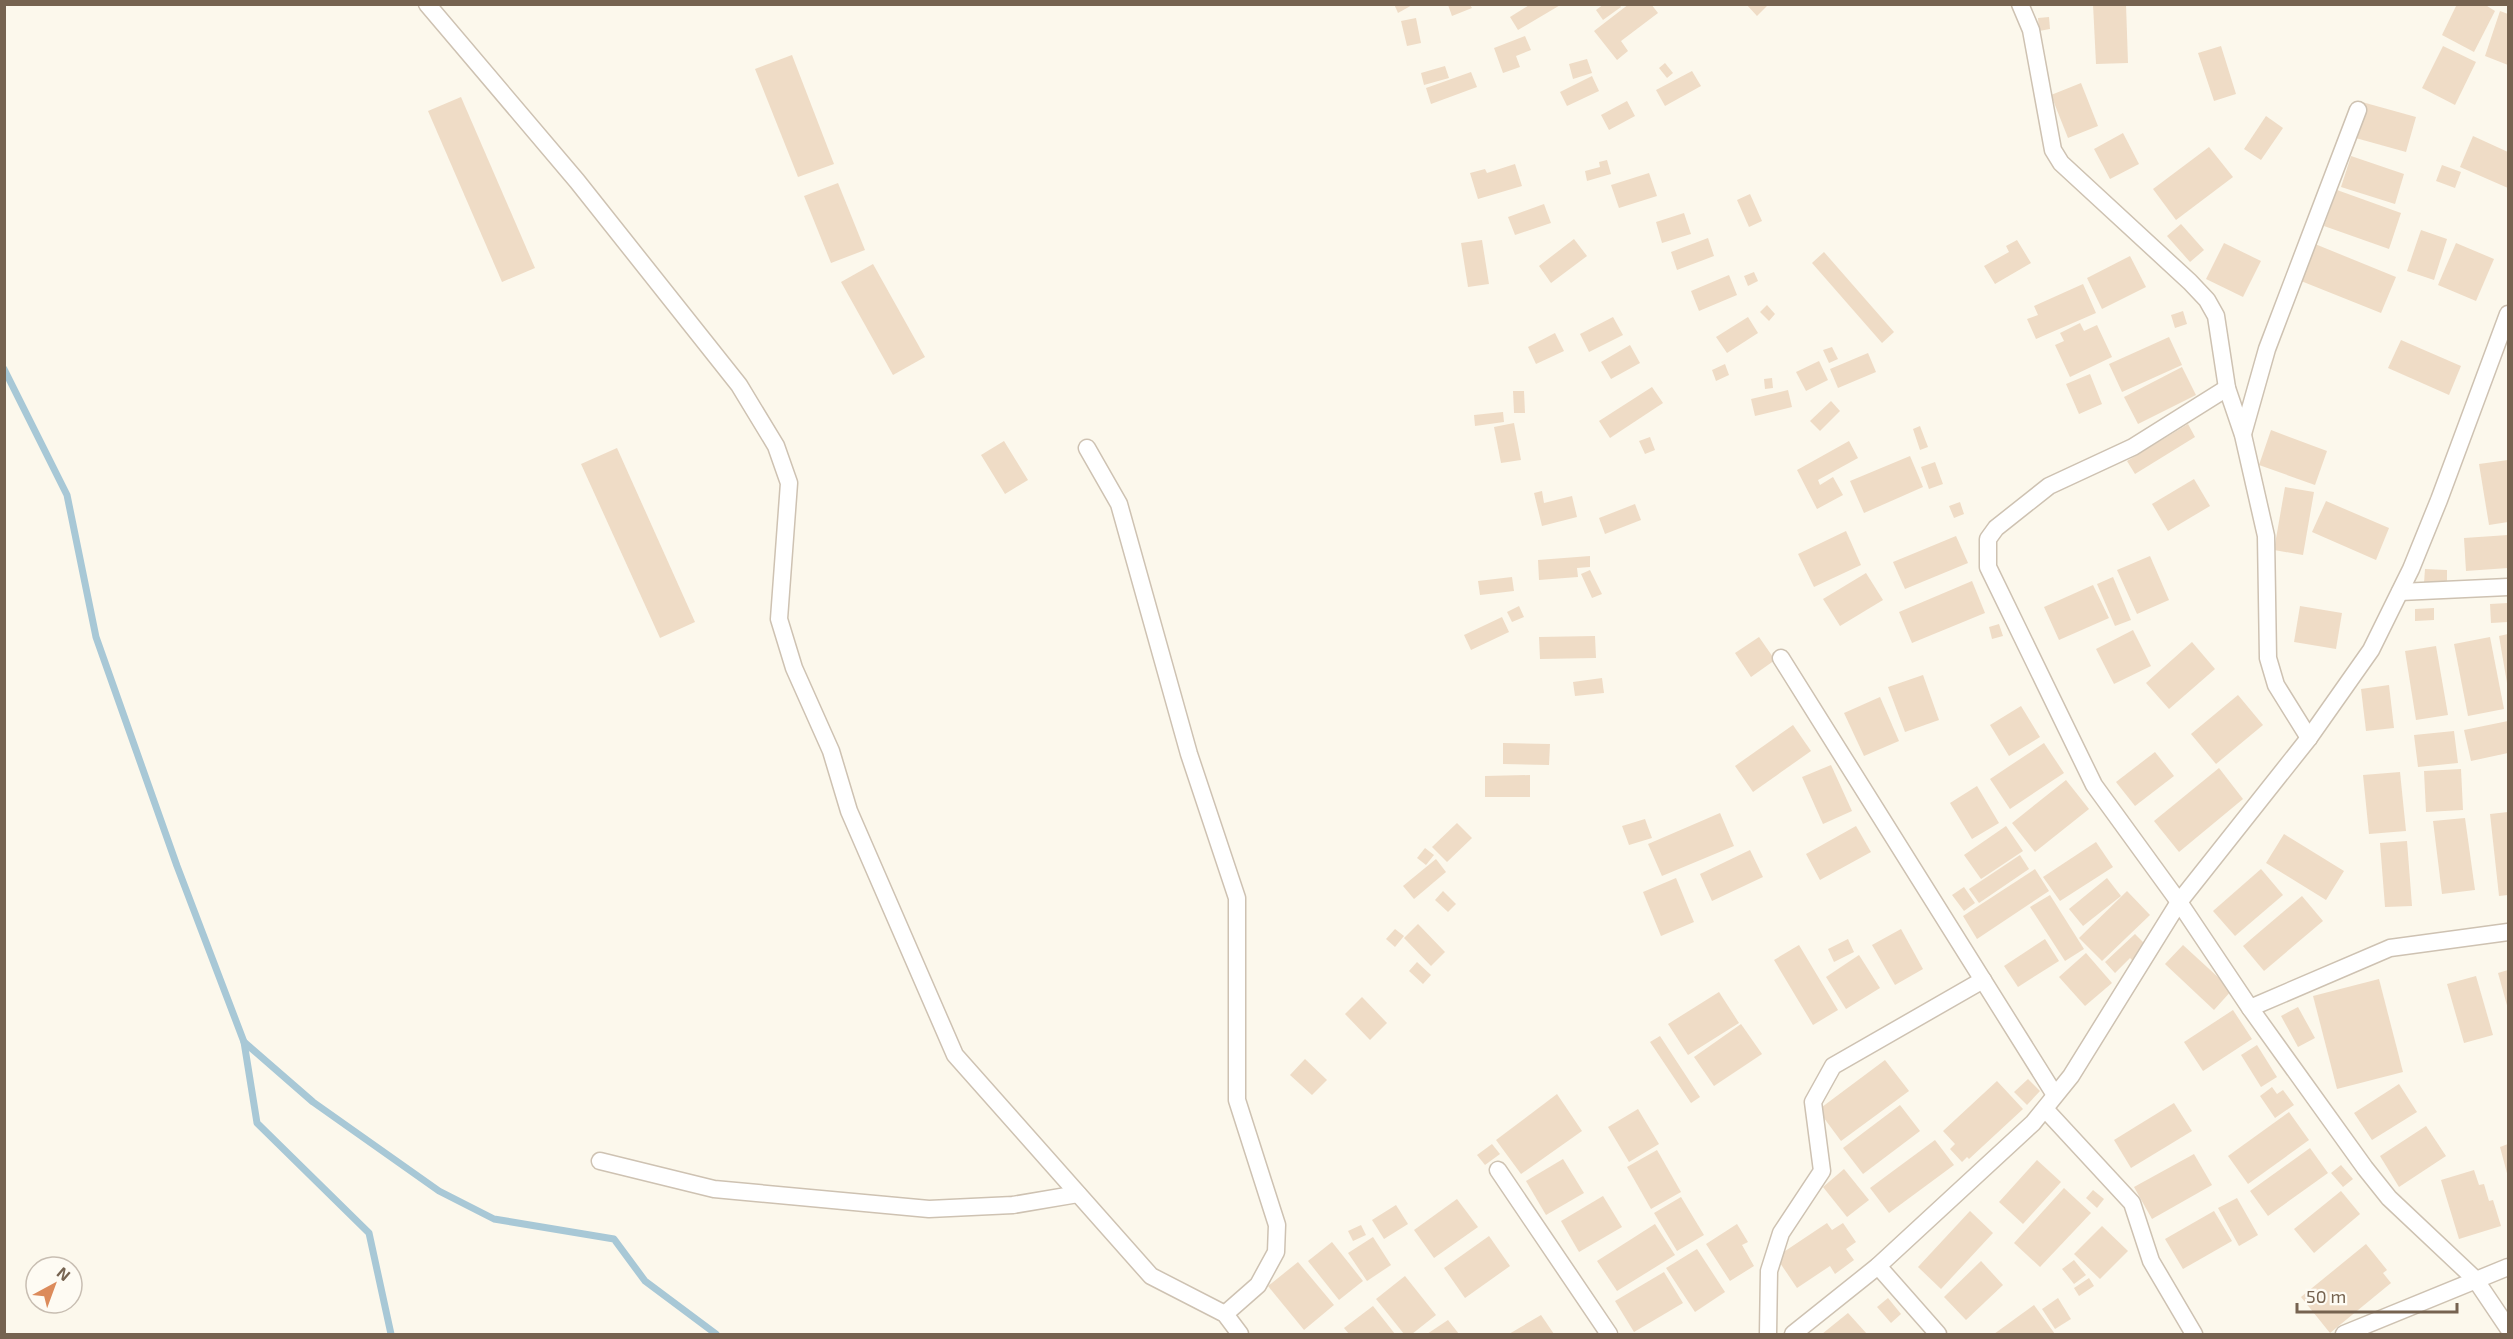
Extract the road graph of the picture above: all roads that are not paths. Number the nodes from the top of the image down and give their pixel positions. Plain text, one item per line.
1 (427, 4) edge
2 (2021, 5) edge
3 (2358, 110) dead end
4 (2508, 314) edge
5 (2227, 388) junction
6 (2243, 435) junction
7 (1087, 448) dead end
8 (2508, 587) edge
9 (2400, 592) junction
10 (1781, 658) dead end
11 (2309, 738) junction
12 (2179, 902) junction
13 (2508, 932) edge
14 (1983, 980) junction
15 (2250, 1008) junction
16 (2050, 1102) junction
17 (600, 1161) dead end
18 (1498, 1170) dead end
19 (1078, 1194) junction
20 (1878, 1266) junction
21 (2508, 1267) edge
22 (2475, 1279) junction
23 (1225, 1314) junction
24 (2508, 1329) edge
25 (1240, 1335) edge
26 (1609, 1335) edge
27 (1768, 1335) edge
28 (1793, 1335) edge
29 (1938, 1335) edge
30 (2194, 1335) edge
31 (2344, 1335) edge

1 - 19 street
2 - 5 street
3 - 6 street
4 - 9 street
5 - 6 street
5 - 12 street
6 - 11 street
7 - 23 street
8 - 9 street
9 - 11 street
10 - 14 street
11 - 12 street
12 - 15 street
12 - 16 street
13 - 15 street
14 - 16 street
14 - 27 street
15 - 22 street
16 - 20 street
16 - 30 street
17 - 19 street
18 - 26 street
19 - 23 street
20 - 28 street
20 - 29 street
21 - 22 street
22 - 24 street
22 - 31 street
23 - 25 street

